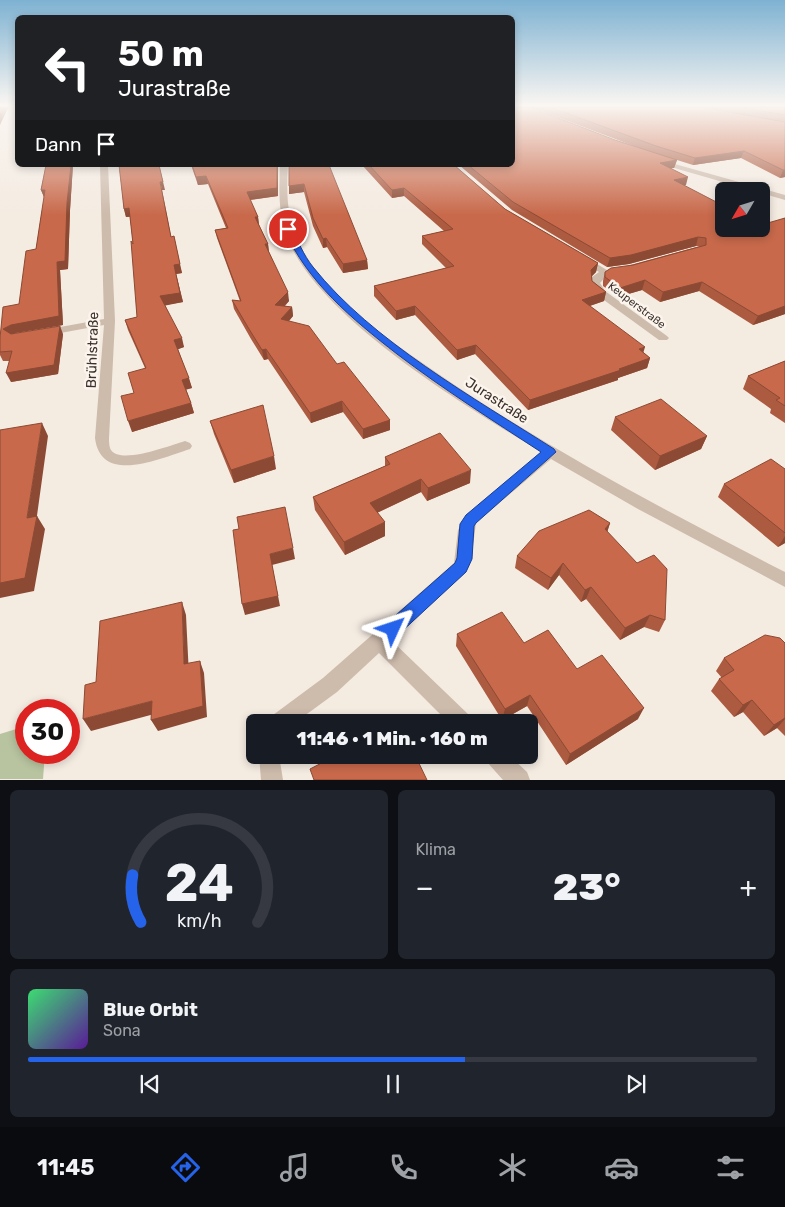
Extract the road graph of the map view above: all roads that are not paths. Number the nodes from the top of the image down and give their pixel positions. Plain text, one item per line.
1 (650, 157) edge
2 (104, 167) edge
3 (284, 167) edge
4 (785, 188) edge
5 (774, 195) junction
6 (785, 198) edge
7 (573, 252) edge
8 (110, 321) junction
9 (34, 334) edge
10 (663, 338) dead end
11 (185, 446) dead end
12 (550, 452) junction
13 (785, 580) edge
14 (380, 641) junction
15 (291, 714) edge
16 (454, 714) edge
17 (270, 764) edge
18 (503, 764) edge
19 (272, 780) edge
20 (519, 780) edge

1 - 5 street
2 - 8 street, Brühlstraße
3 - 12 street, Jurastraße
4 - 5 street
5 - 6 street
7 - 10 street, Keuperstraße
8 - 9 street
8 - 11 street, Brühlstraße
12 - 13 street, Jurastraße
12 - 14 street
14 - 15 street
14 - 16 street
17 - 19 street
18 - 20 street

